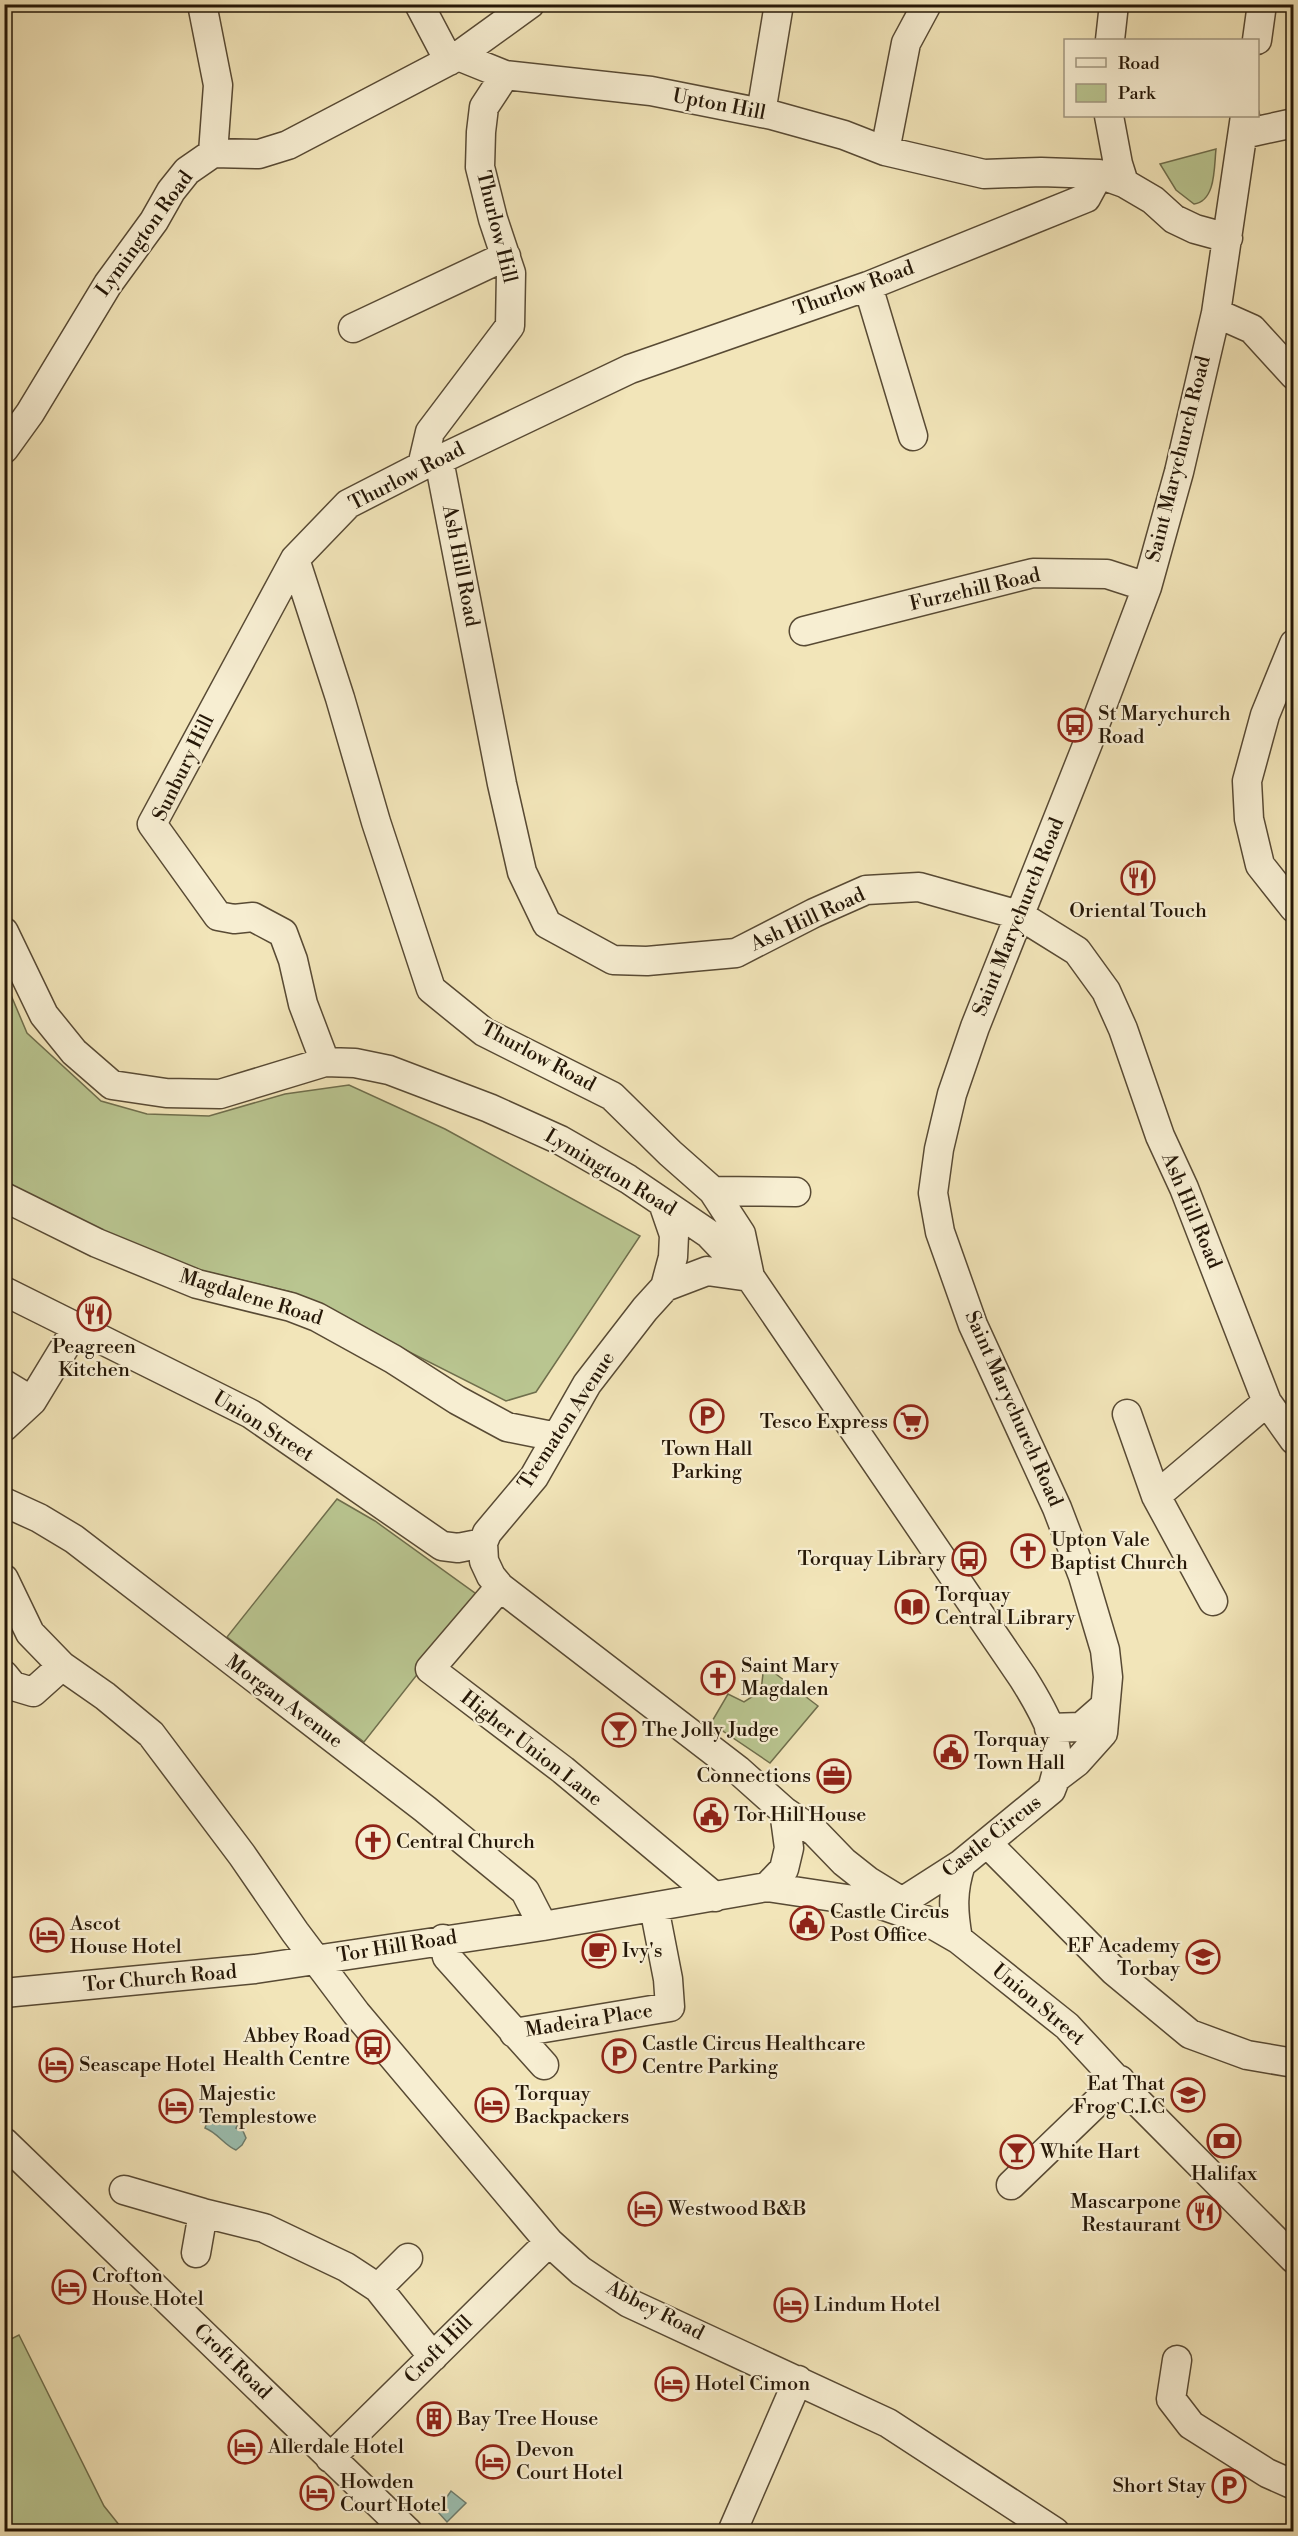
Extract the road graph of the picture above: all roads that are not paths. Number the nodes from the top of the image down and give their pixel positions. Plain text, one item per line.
1 (202, 4) edge
2 (419, 4) edge
3 (530, 4) edge
4 (779, 4) edge
5 (927, 4) edge
6 (1114, 4) edge
7 (1262, 4) edge
8 (1110, 39) edge
9 (1257, 39) edge
10 (453, 59) junction
11 (505, 75) junction
12 (761, 113) junction
13 (1109, 117) edge
14 (1293, 123) edge
15 (1244, 125) edge
16 (885, 151) junction
17 (213, 153) junction
18 (1112, 178) junction
19 (1228, 238) junction
20 (506, 256) junction
21 (868, 286) junction
22 (1216, 314) junction
23 (353, 328) dead end
24 (1293, 375) edge
25 (913, 436) dead end
26 (4, 449) edge
27 (430, 463) junction
28 (295, 559) junction
29 (1147, 587) junction
30 (804, 631) dead end
31 (1293, 644) edge
32 (1293, 908) edge
33 (1019, 915) junction
34 (4, 932) edge
35 (325, 1062) junction
36 (713, 1191) junction
37 (796, 1192) dead end
38 (4, 1197) edge
39 (663, 1203) junction
40 (750, 1277) junction
41 (665, 1287) junction
42 (4, 1292) edge
43 (77, 1327) junction
44 (4, 1384) edge
45 (32, 1401) junction
46 (1267, 1402) junction
47 (1127, 1414) dead end
48 (4, 1427) edge
49 (557, 1437) junction
50 (1293, 1440) edge
51 (1156, 1496) junction
52 (4, 1502) edge
53 (484, 1552) junction
54 (4, 1579) edge
55 (500, 1587) junction
56 (1213, 1601) dead end
57 (62, 1666) junction
58 (4, 1675) edge
59 (1105, 1706) junction
60 (1049, 1728) junction
61 (1056, 1778) junction
62 (784, 1811) junction
63 (987, 1843) junction
64 (961, 1864) junction
65 (767, 1887) junction
66 (715, 1897) junction
67 (895, 1901) junction
68 (654, 1907) junction
69 (543, 1926) junction
70 (443, 1939) junction
71 (958, 1939) junction
72 (315, 1960) junction
73 (4, 1994) edge
74 (514, 2033) junction
75 (1293, 2063) edge
76 (543, 2065) dead end
77 (1120, 2080) junction
78 (4, 2142) edge
79 (1011, 2185) dead end
80 (124, 2190) dead end
81 (203, 2213) junction
82 (549, 2242) junction
83 (196, 2253) dead end
84 (408, 2258) dead end
85 (1293, 2259) edge
86 (378, 2288) junction
87 (433, 2357) junction
88 (1177, 2360) dead end
89 (798, 2380) junction
90 (330, 2458) junction
91 (1293, 2484) edge
92 (1039, 2526) edge
93 (408, 2532) edge
94 (732, 2532) edge

1 - 17 street
2 - 10 street
3 - 10 street
4 - 12 street
5 - 16 street
6 - 8 street
7 - 9 street
10 - 11 street, Upton Hill
10 - 17 street
11 - 12 street, Upton Hill
11 - 20 street, Thurlow Hill
12 - 16 street, Upton Hill
13 - 18 street
14 - 15 street
15 - 19 street, Saint Marychurch Road
16 - 18 street, Upton Hill
17 - 26 street, Lymington Road
18 - 19 street, Upton Hill
18 - 21 street, Thurlow Road
19 - 22 street, Saint Marychurch Road
20 - 23 street
20 - 27 street, Thurlow Hill
21 - 25 street
21 - 27 street, Thurlow Road
22 - 24 street
22 - 29 street, Saint Marychurch Road
27 - 28 street, Thurlow Road
27 - 33 street, Ash Hill Road
28 - 35 street, Sunbury Hill
28 - 36 street, Thurlow Road
29 - 30 street, Furzehill Road
29 - 33 street, Saint Marychurch Road
31 - 32 street
33 - 46 street, Ash Hill Road
33 - 59 street, Saint Marychurch Road
34 - 35 street, Lymington Road
35 - 39 street, Lymington Road
36 - 37 street
36 - 40 street, Thurlow Road
38 - 49 street, Magdalene Road
39 - 40 street, Lymington Road
39 - 41 street, Trematon Avenue
40 - 41 street, Trematon Avenue
40 - 60 street, Lymington Road
41 - 49 street, Trematon Avenue
42 - 43 street, Union Street
43 - 45 street
43 - 53 street, Union Street
44 - 45 street
45 - 48 street
46 - 50 street, Ash Hill Road
46 - 51 street
47 - 51 street
49 - 53 street, Trematon Avenue
51 - 56 street
52 - 69 street, Morgan Avenue
53 - 55 street
54 - 57 street, Tor Hill Road
55 - 62 street
55 - 66 street, Higher Union Lane
57 - 58 street
57 - 72 street, Tor Hill Road
59 - 60 street
59 - 61 street
60 - 61 street, Castle Circus
61 - 63 street, Castle Circus
62 - 65 street
62 - 67 street
63 - 64 street, Castle Circus
63 - 75 street
64 - 67 street, Castle Circus
64 - 71 street
65 - 66 street, Tor Hill Road
65 - 67 street, Tor Hill Road
66 - 68 street, Tor Hill Road
67 - 71 street, Union Street
68 - 69 street, Tor Hill Road
68 - 74 street, Madeira Place
69 - 70 street, Tor Hill Road
70 - 72 street, Tor Hill Road
70 - 74 street, Madeira Place
71 - 77 street, Union Street
72 - 73 street, Tor Church Road
72 - 82 street, Abbey Road
74 - 76 street, Madeira Place
77 - 79 street
77 - 85 street, Union Street
78 - 90 street, Croft Road
80 - 81 street
81 - 83 street
81 - 86 street
82 - 87 street, Croft Hill
82 - 89 street, Abbey Road
84 - 86 street
86 - 87 street
87 - 90 street, Croft Hill
88 - 91 street
89 - 92 street, Abbey Road
89 - 94 street
90 - 93 street, Croft Road

